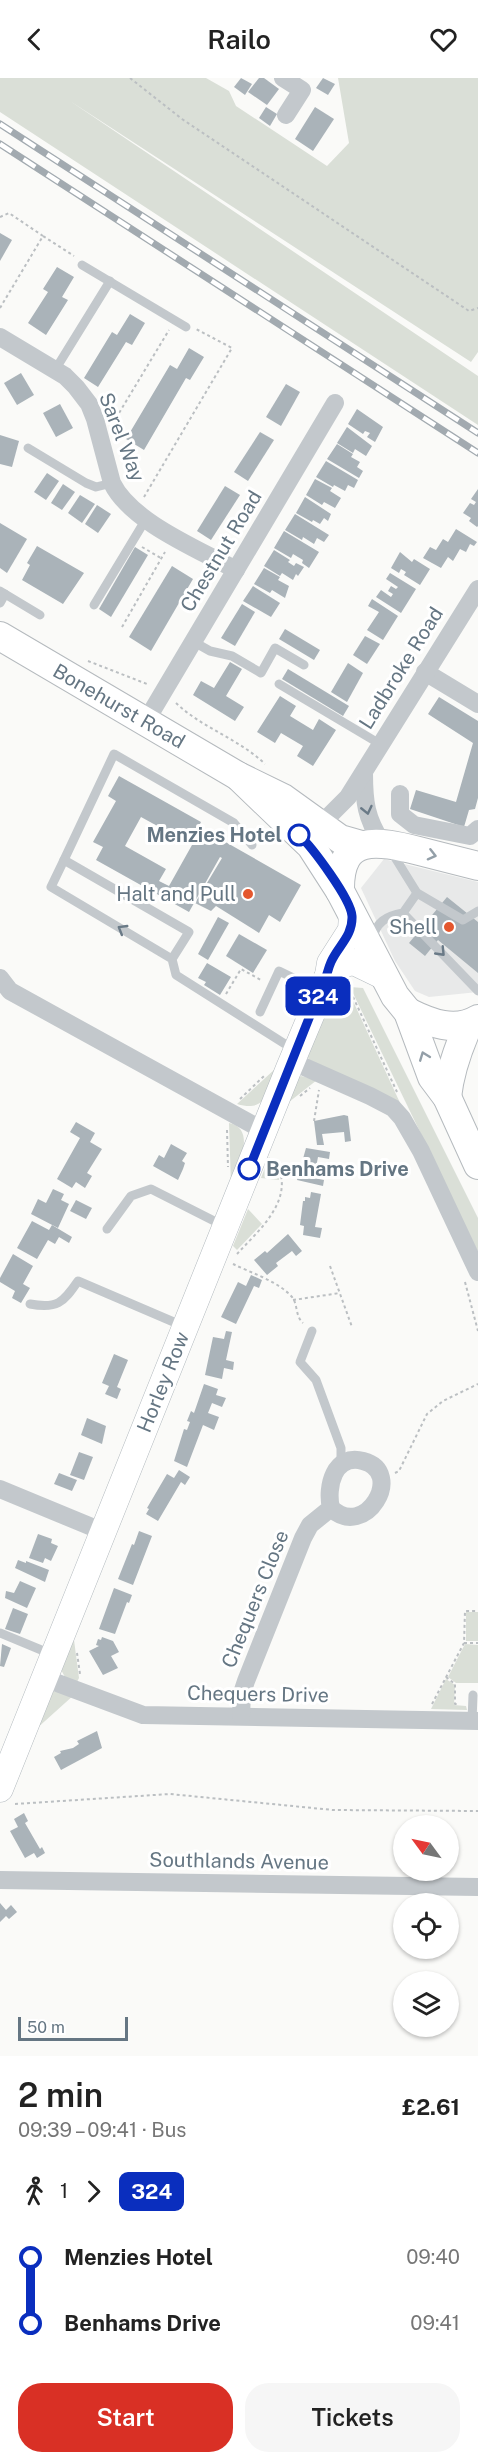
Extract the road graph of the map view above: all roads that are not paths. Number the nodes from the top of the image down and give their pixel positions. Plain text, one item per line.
1 (284, 78) edge
2 (286, 115) dead end
3 (82, 265) road end
4 (110, 281) junction
5 (186, 327) road end
6 (0, 337) edge
7 (55, 370) junction
8 (335, 403) dead end
9 (28, 448) dead end
10 (112, 483) junction
11 (140, 515) junction
12 (236, 570) junction
13 (478, 589) edge
14 (3, 593) edge
15 (0, 603) edge
16 (94, 605) dead end
17 (40, 615) dead end
18 (0, 636) edge
19 (194, 642) junction
20 (304, 665) dead end
21 (425, 672) junction
22 (279, 684) dead end
23 (478, 704) edge
24 (146, 721) junction
25 (380, 744) junction
26 (364, 773) junction
27 (400, 794) dead end
28 (478, 829) edge
29 (315, 835) junction
30 (377, 844) junction
31 (252, 845) dead end
32 (64, 860) junction
33 (478, 866) edge
34 (417, 893) junction
35 (346, 902) junction
36 (478, 911) edge
37 (403, 913) junction
38 (370, 946) junction
39 (172, 959) junction
40 (385, 977) junction
41 (332, 984) junction
42 (3, 990) edge
43 (478, 991) edge
44 (260, 1012) dead end
45 (408, 1012) junction
46 (474, 1021) edge
47 (294, 1055) junction
48 (447, 1097) junction
49 (264, 1131) junction
50 (478, 1165) edge
51 (226, 1227) junction
52 (107, 1228) dead end
53 (471, 1275) edge
54 (30, 1304) dead end
55 (185, 1328) junction
56 (312, 1331) road end
57 (341, 1464) junction
58 (0, 1490) edge
59 (331, 1508) junction
60 (104, 1532) junction
61 (0, 1633) edge
62 (58, 1660) junction
63 (473, 1695) dead end
64 (242, 1716) junction
65 (475, 1721) edge
66 (7, 1753) edge
67 (6, 1796) edge
68 (0, 1880) edge
69 (478, 1887) edge

1 - 2 street
3 - 4 lane
4 - 5 lane
4 - 7 lane
6 - 7 street, Sarel Way
7 - 10 street, Sarel Way
8 - 12 street, Chestnut Road
9 - 10 lane
10 - 11 street, Sarel Way
11 - 12 street, Sarel Way
11 - 16 lane
12 - 19 street, Chestnut Road
13 - 21 street, Ladbroke Road
14 - 15 lane
14 - 17 lane
18 - 24 main road, Bonehurst Road
19 - 20 lane
19 - 24 street, Chestnut Road
21 - 23 street
21 - 25 street, Ladbroke Road
22 - 25 lane
24 - 29 main road, Bonehurst Road
25 - 26 street, Ladbroke Road
26 - 29 street, Ladbroke Road
26 -> 30 street
27 - 28 street
29 - 30 main road, Bonehurst Road
29 - 35 main road, Bonehurst Road
30 -> 33 main road, Bonehurst Road
30 - 34 lane
30 - 35 main road
31 - 32 lane
39 -> 32 lane
32 - 39 lane
34 - 36 lane
34 - 37 lane
35 - 38 main road, Bonehurst Road
35 - 41 street, Horley Row
37 - 38 lane
37 -> 43 lane
38 - 40 main road, Bonehurst Road
39 - 47 lane
40 - 41 street
40 - 45 main road, Bonehurst Road
41 - 44 lane
41 - 47 street, Horley Row
42 - 49 street
45 - 46 main road
48 -> 45 main road, Bonehurst Road
46 - 48 main road
47 - 49 street, Horley Row
47 - 53 street
48 - 50 main road, Bonehurst Road
49 - 51 street, Horley Row
51 - 52 lane
51 - 55 street, Horley Row
54 - 55 lane
55 - 60 street, Horley Row
56 - 57 lane
57 - 59 street
57 - 59 street
58 - 60 street
59 - 64 street, Chequers Close
60 - 62 street, Horley Row
61 - 62 lane
62 - 64 street, Chequers Drive
62 - 66 street, Horley Row
63 - 65 lane
64 - 65 street, Chequers Drive
66 - 67 street, Horley Row
68 - 69 street, Southlands Avenue

